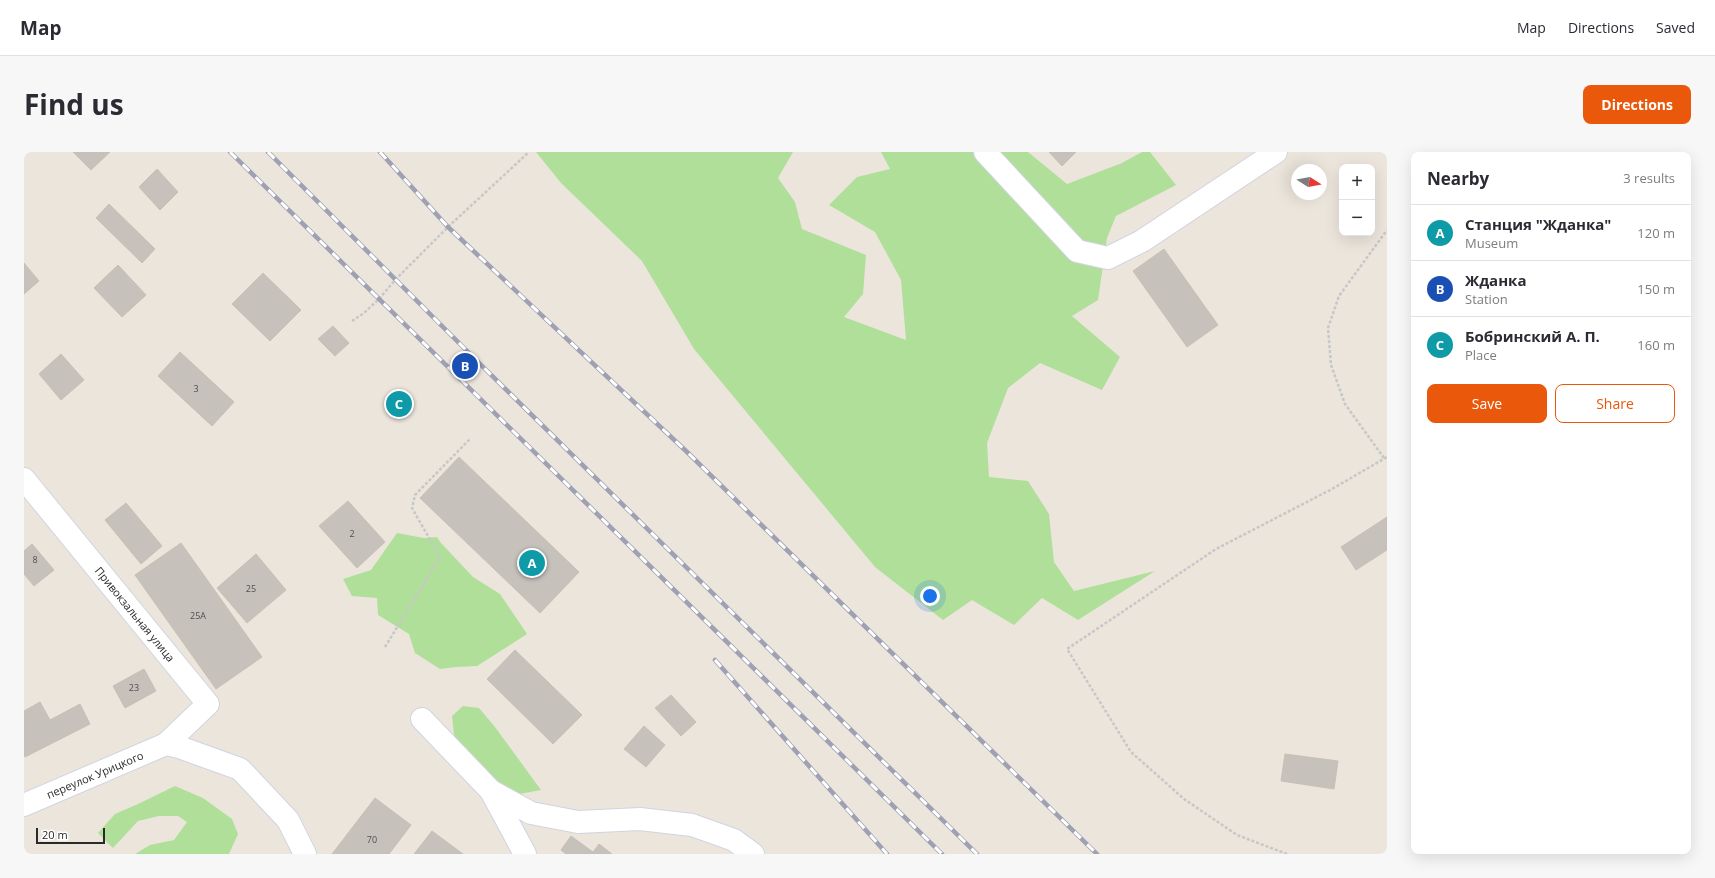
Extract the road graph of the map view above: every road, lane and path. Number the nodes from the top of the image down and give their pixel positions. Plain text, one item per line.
1 (529, 152) edge
2 (985, 152) edge
3 (1276, 152) edge
4 (1387, 230) edge
5 (352, 321) dead end
6 (470, 439) dead end
7 (1386, 458) edge
8 (24, 479) edge
9 (385, 647) dead end
10 (422, 718) dead end
11 (166, 744) junction
12 (491, 791) junction
13 (24, 805) edge
14 (305, 854) edge
15 (525, 854) edge
16 (753, 854) edge
17 (1287, 854) edge

1 - 5 path
2 - 3 street
4 - 7 path
6 - 9 path
7 - 17 path
8 - 11 street, Привокзальная улица
10 - 12 street
11 - 13 street, переулок Урицкого
11 - 14 street
12 - 15 street
12 - 16 street

